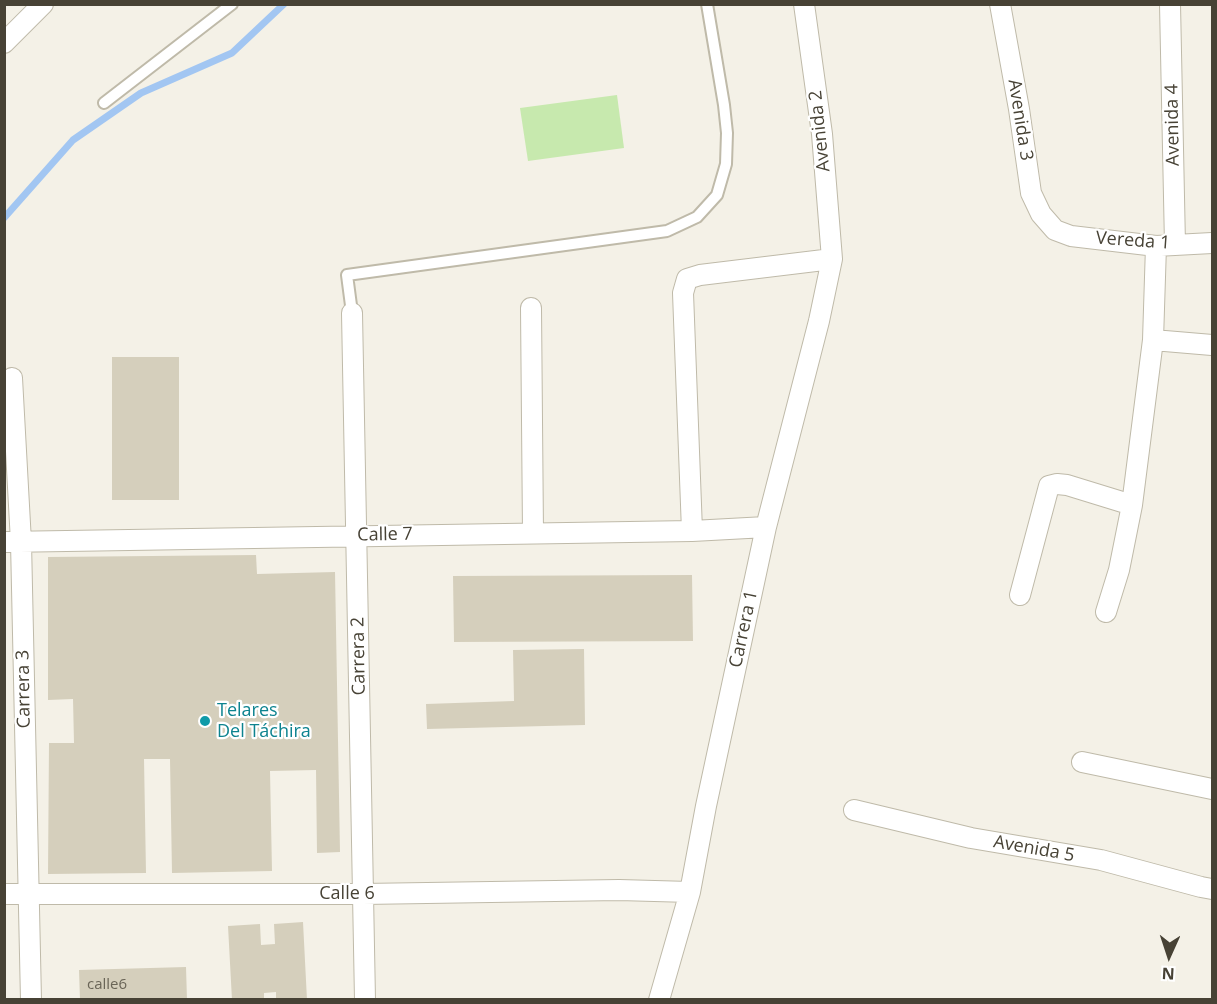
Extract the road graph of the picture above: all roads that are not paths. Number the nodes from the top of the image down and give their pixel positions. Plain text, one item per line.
1 (43, 4) edge
2 (232, 4) edge
3 (707, 4) edge
4 (804, 4) edge
5 (1000, 4) edge
6 (1170, 4) edge
7 (4, 44) edge
8 (104, 103) dead end
9 (1054, 230) joint
10 (1212, 243) edge
11 (1166, 245) junction
12 (832, 259) junction
13 (531, 308) dead end
14 (352, 313) joint
15 (1153, 340) junction
16 (1212, 345) edge
17 (12, 378) dead end
18 (1132, 505) junction
19 (766, 527) junction
20 (692, 531) junction
21 (533, 533) junction
22 (356, 535) junction
23 (13, 542) edge
24 (1020, 595) dead end
25 (1106, 612) dead end
26 (1082, 762) dead end
27 (1212, 789) edge
28 (854, 810) dead end
29 (1212, 889) edge
30 (690, 892) junction
31 (4, 894) edge
32 (28, 894) junction
33 (363, 894) junction
34 (31, 999) edge
35 (365, 999) edge
36 (658, 999) edge

1 - 7 street
2 - 8 lane
3 - 14 lane
4 - 12 street, Avenida 2
5 - 9 street, Avenida 3
6 - 11 street, Avenida 4
9 - 11 street, Vereda 1
10 - 11 street, Vereda 1
11 - 15 street, Avenida 4
12 - 19 street, Carrera 1
12 - 20 street
13 - 21 street
14 - 22 street, Carrera 2
15 - 16 street
15 - 18 street, Avenida 4
17 - 23 street, Carrera 3
18 - 24 street
18 - 25 street, Avenida 4
19 - 20 street, Calle 7
19 - 30 street, Carrera 1
20 - 21 street, Calle 7
21 - 22 street, Calle 7
22 - 23 street, Calle 7
22 - 33 street, Carrera 2
23 - 32 street, Carrera 3
26 - 27 street
28 - 29 street, Avenida 5
30 - 33 street, Calle 6
30 - 36 street, Carrera 1
31 - 32 street, Calle 6
32 - 33 street, Calle 6
32 - 34 street, Carrera 3
33 - 35 street, Carrera 2

